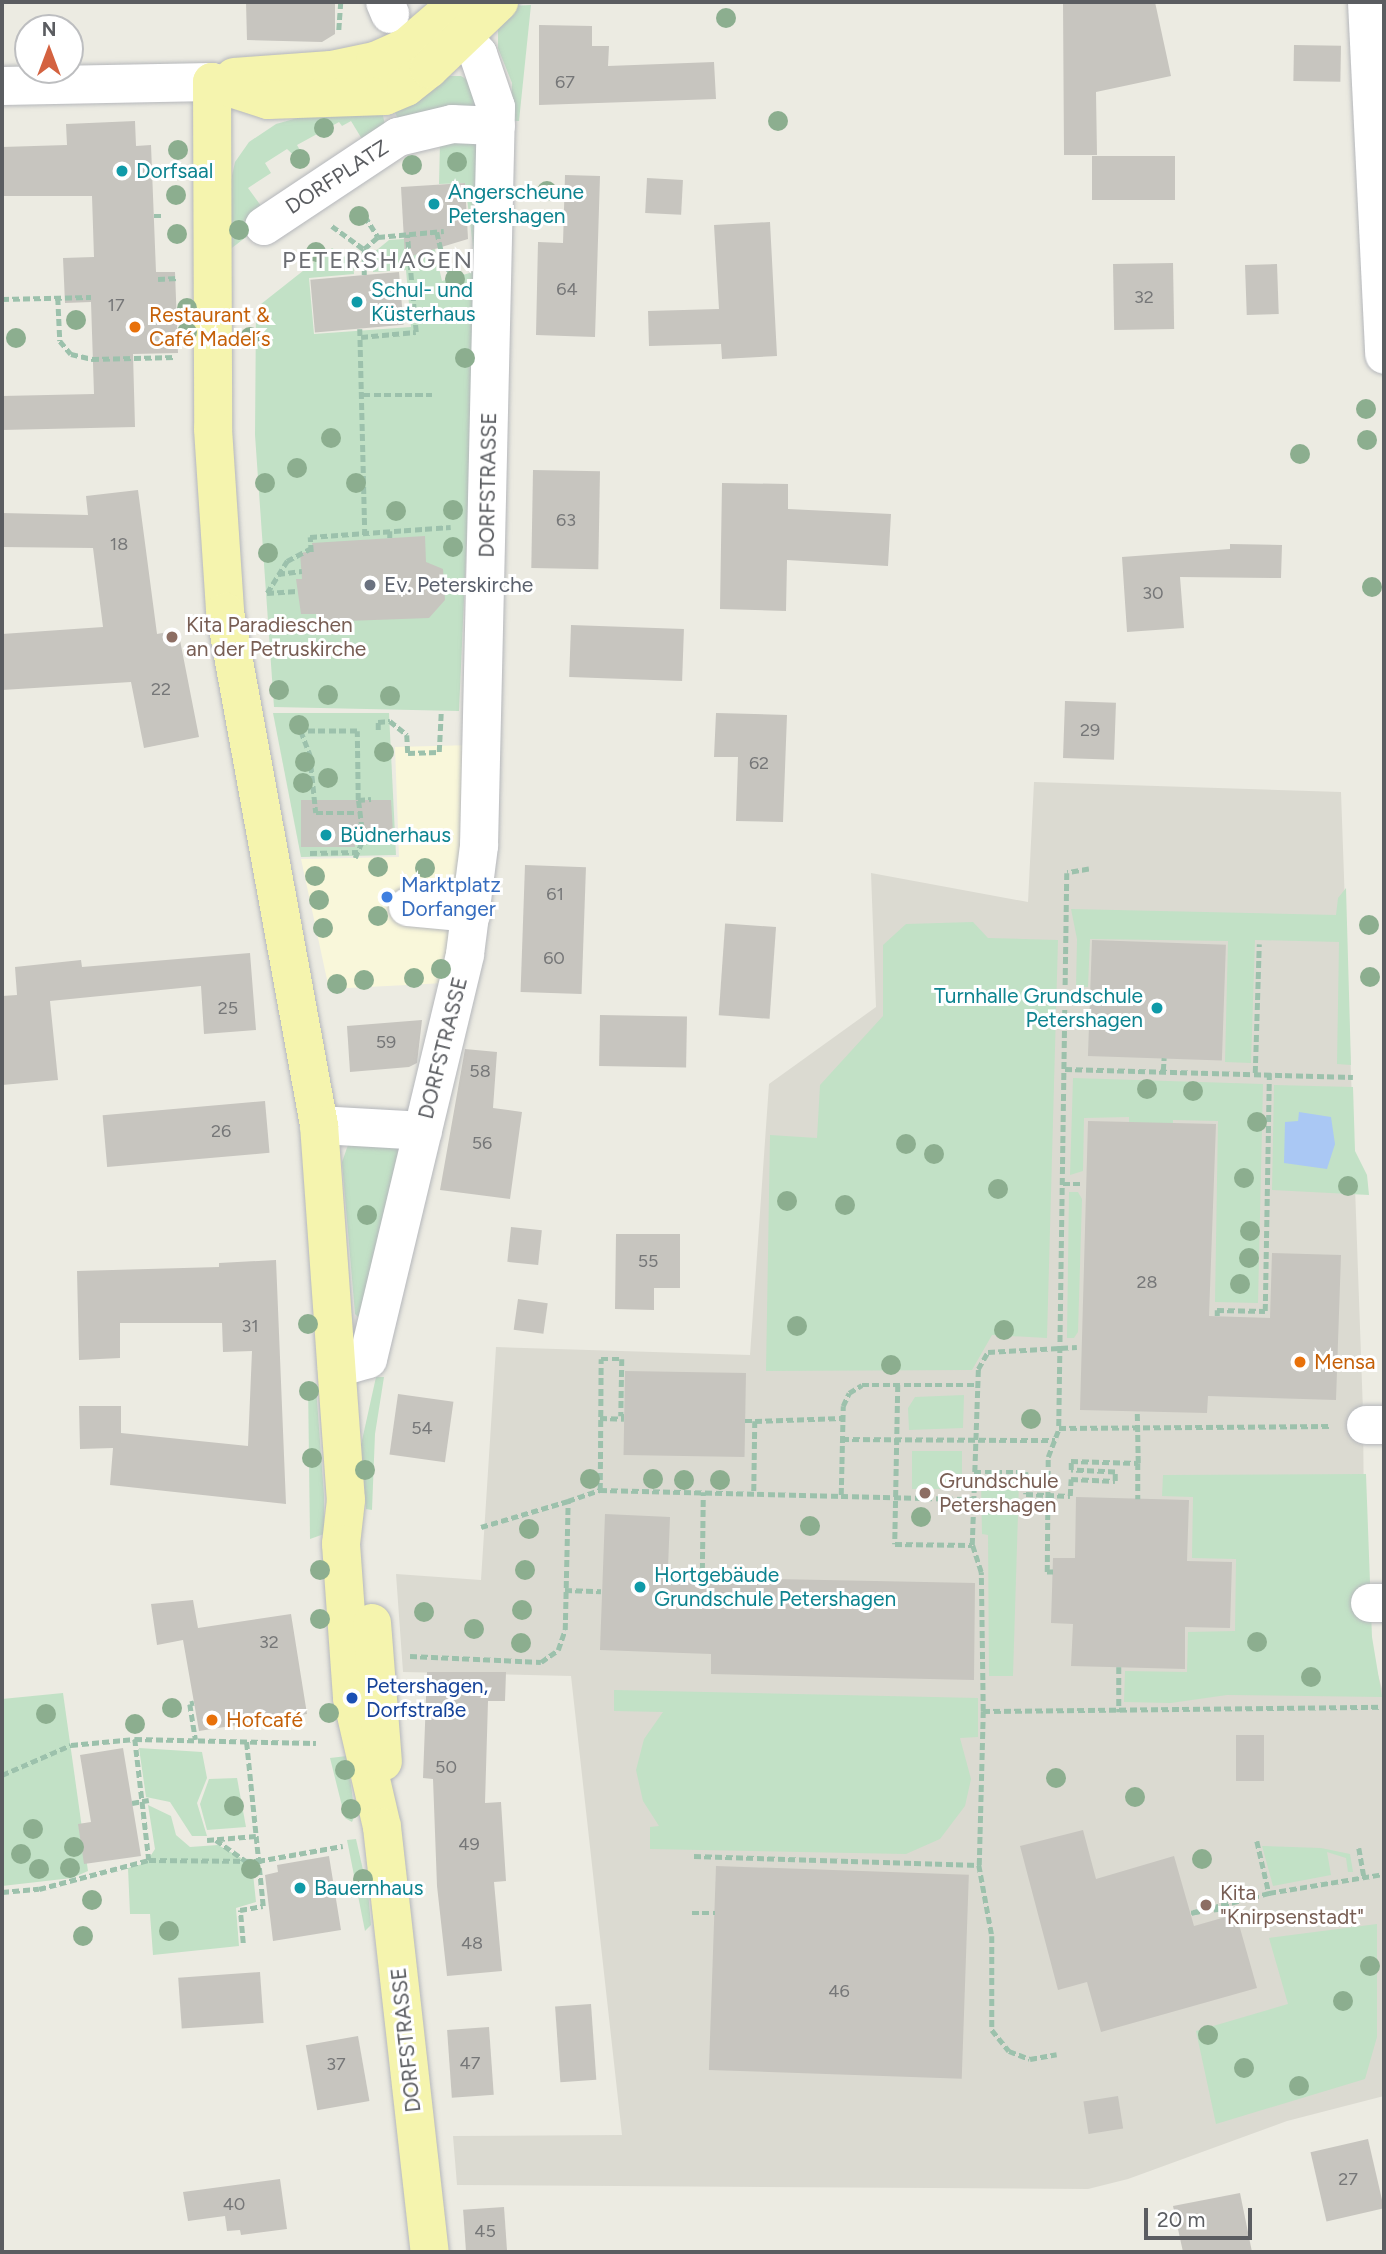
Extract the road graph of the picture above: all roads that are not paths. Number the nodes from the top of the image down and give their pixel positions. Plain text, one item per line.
1 (499, 2) edge
2 (1367, 2) edge
3 (456, 19) edge
4 (212, 82) junction
5 (2, 86) edge
6 (496, 126) junction
7 (264, 226) dead end
8 (1384, 355) edge
9 (408, 907) dead end
10 (472, 913) junction
11 (318, 1125) junction
12 (423, 1131) junction
13 (337, 1368) junction
14 (430, 2252) edge

1 - 3 main road
2 - 8 street
3 - 4 main road
3 - 6 street, DORFSTRASSE
4 - 5 street
4 - 11 main road, DORFSTRASSE
6 - 7 street, DORFPLATZ
6 - 10 street, DORFSTRASSE
9 - 10 street
10 - 12 street, DORFSTRASSE
11 - 12 street, DORFSTRASSE
11 - 13 main road, DORFSTRASSE
12 - 13 street, DORFSTRASSE
13 - 14 main road, DORFSTRASSE

